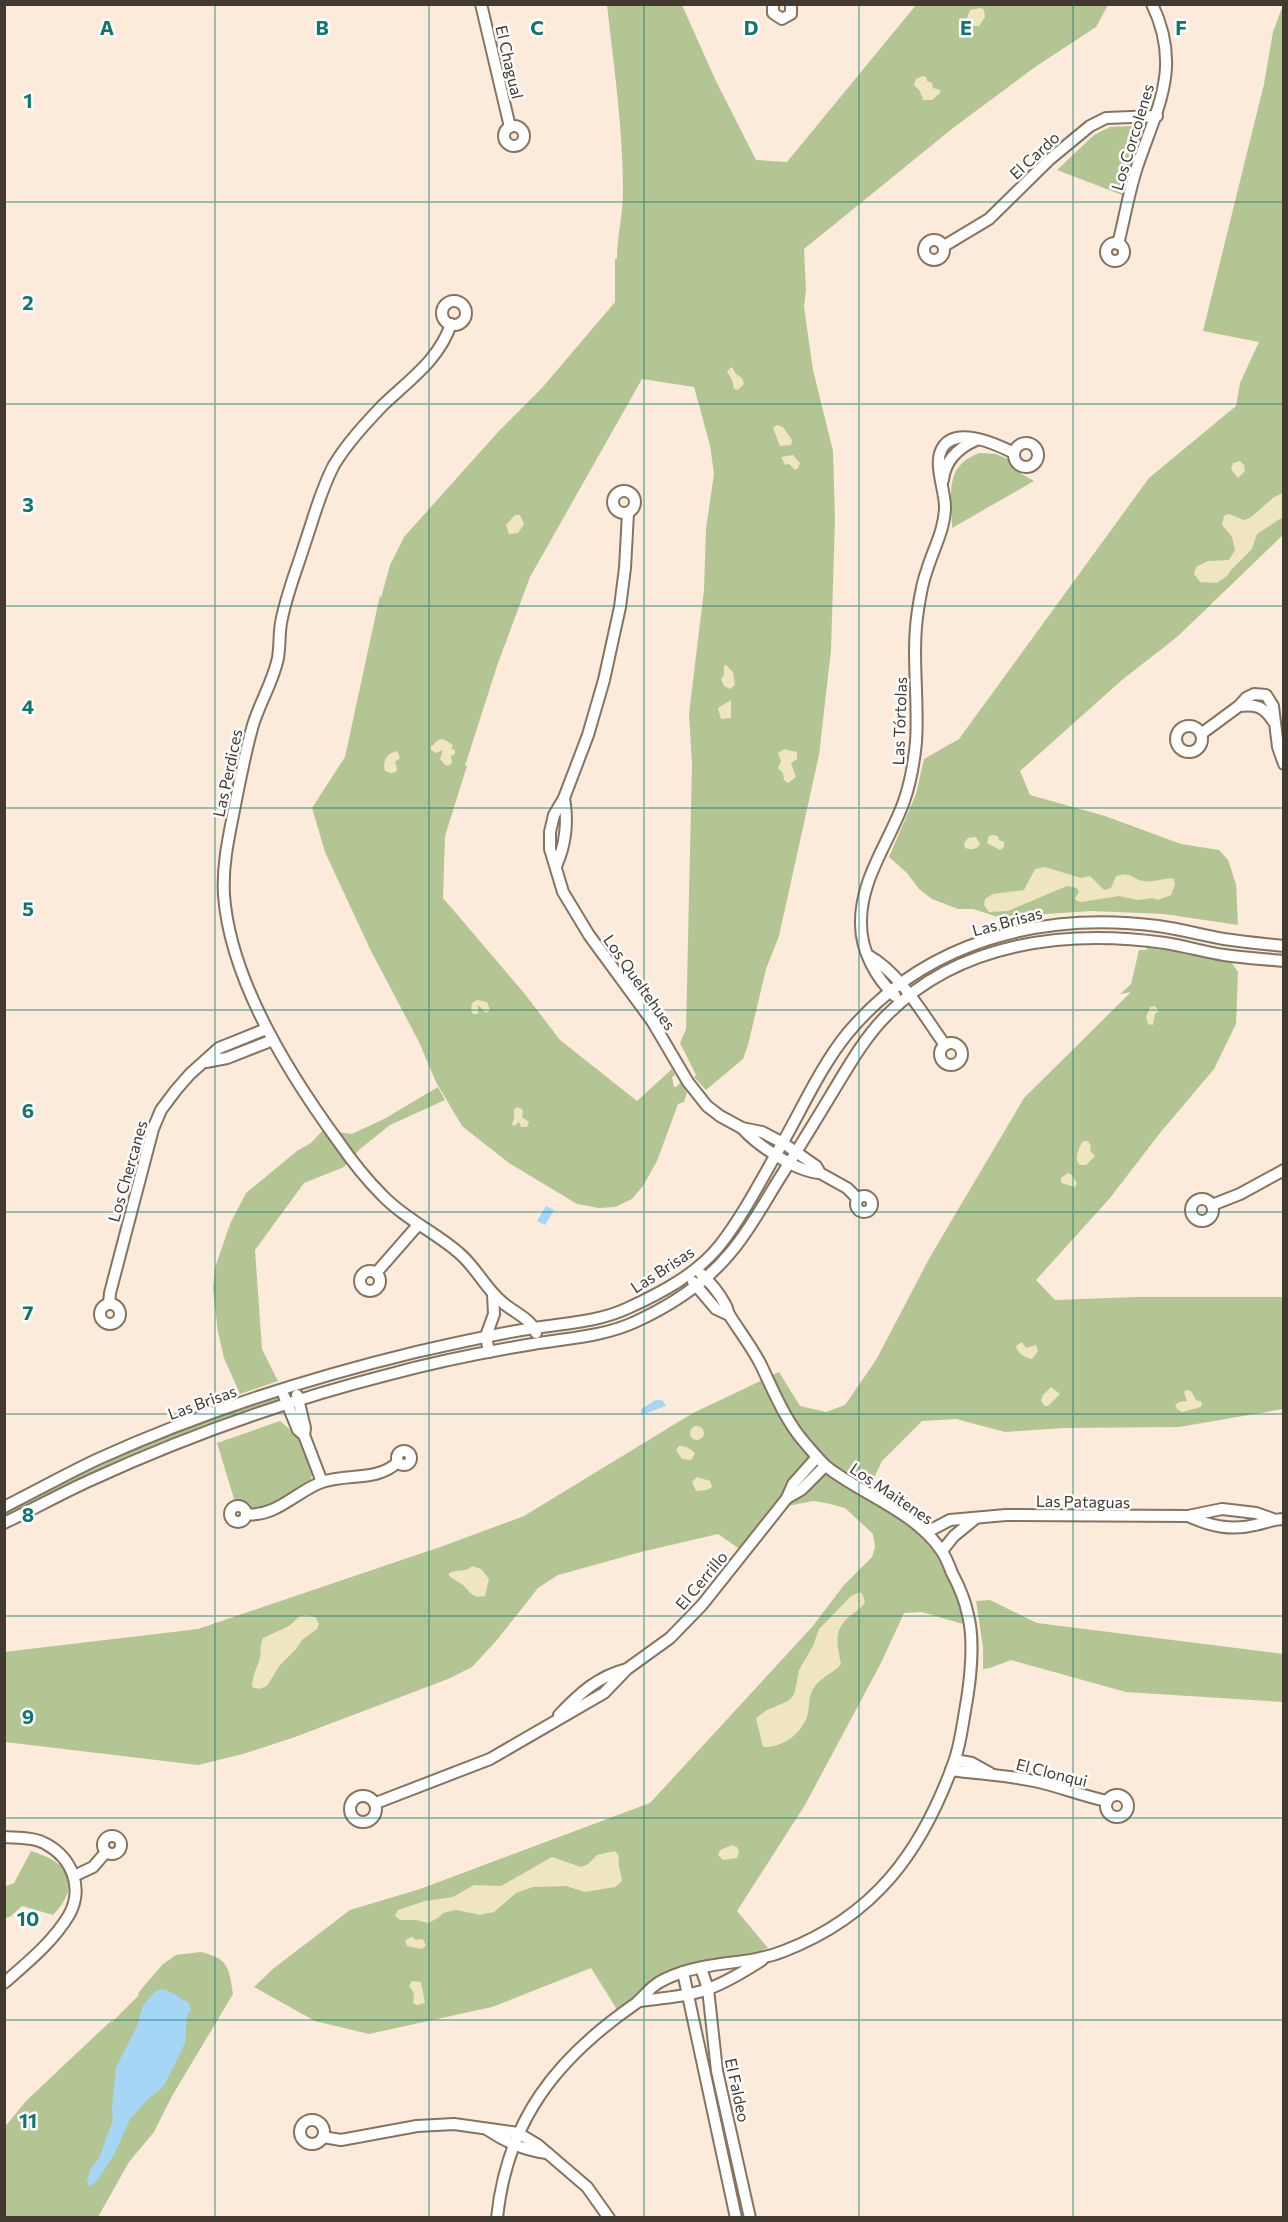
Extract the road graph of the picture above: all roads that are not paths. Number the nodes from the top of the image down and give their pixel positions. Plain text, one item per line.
1 (481, 4) edge
2 (774, 4) edge
3 (791, 4) edge
4 (1152, 4) edge
5 (1156, 116) junction
6 (510, 127) dead end
7 (1118, 244) dead end
8 (944, 246) dead end
9 (451, 324) dead end
10 (1014, 453) dead end
11 (628, 513) dead end
12 (1201, 734) dead end
13 (1284, 764) edge
14 (1127, 923) junction
15 (1126, 939) junction
16 (1284, 946) edge
17 (869, 956) junction
18 (1284, 962) edge
19 (900, 984) junction
20 (891, 992) junction
21 (906, 998) junction
22 (266, 1029) junction
23 (273, 1040) junction
24 (945, 1045) dead end
25 (206, 1062) junction
26 (742, 1128) junction
27 (783, 1143) junction
28 (797, 1152) junction
29 (777, 1155) junction
30 (790, 1162) junction
31 (1284, 1170) edge
32 (820, 1173) junction
33 (858, 1199) dead end
34 (1212, 1205) dead end
35 (418, 1225) junction
36 (691, 1272) junction
37 (376, 1273) dead end
38 (706, 1278) junction
39 (697, 1287) junction
40 (493, 1294) junction
41 (109, 1304) dead end
42 (729, 1315) junction
43 (534, 1328) junction
44 (486, 1336) junction
45 (537, 1343) junction
46 (489, 1352) junction
47 (294, 1387) junction
48 (282, 1390) junction
49 (298, 1400) junction
50 (286, 1403) junction
51 (304, 1435) junction
52 (817, 1457) junction
53 (398, 1462) dead end
54 (825, 1466) junction
55 (322, 1482) junction
56 (787, 1498) junction
57 (4, 1507) edge
58 (246, 1514) dead end
59 (1188, 1516) junction
60 (977, 1517) junction
61 (1278, 1519) edge
62 (4, 1523) edge
63 (927, 1532) junction
64 (942, 1551) junction
65 (953, 1765) junction
66 (1107, 1801) dead end
67 (375, 1803) dead end
68 (4, 1837) edge
69 (106, 1852) dead end
70 (74, 1876) junction
71 (767, 1956) junction
72 (701, 1968) junction
73 (683, 1972) junction
74 (4, 1983) edge
75 (708, 1989) junction
76 (687, 1995) junction
77 (639, 2001) junction
78 (323, 2137) dead end
79 (516, 2138) junction
80 (497, 2217) edge
81 (609, 2217) edge
82 (736, 2217) edge
83 (750, 2217) edge

1 - 6 street, El Chagual
2 - 3 street
4 - 5 street, Los Corcolenes
5 - 7 street, Los Corcolenes
5 - 8 street, El Cardo
9 - 22 street, Las Perdices
10 - 17 street, Las Tórtolas
11 - 26 street, Los Queltehues
12 - 13 street
14 - 15 street
14 - 16 street, Las Brisas
14 - 19 street, Las Brisas
15 - 18 street, Las Brisas
15 - 21 street, Las Brisas
17 - 19 street, Las Tórtolas
17 - 20 street, Las Tórtolas
19 - 20 street, Las Brisas
19 - 21 street, Las Tórtolas
20 - 21 street, Las Tórtolas
20 - 27 street, Las Brisas
21 - 24 street, Las Tórtolas
21 - 28 street, Las Brisas
22 - 23 street, Las Perdices
22 - 25 street, Los Chercanes
23 - 25 street, Los Chercanes
23 - 35 street, Las Perdices
25 - 41 street, Los Chercanes
26 - 27 street, Los Queltehues
26 - 29 street, Los Queltehues
27 - 28 street, Los Queltehues
27 - 29 street, Las Brisas
28 - 30 street, Las Brisas
28 - 32 street, Los Queltehues
29 - 30 street, Los Queltehues
29 - 36 street, Las Brisas
30 - 32 street, Los Queltehues
30 - 38 street, Las Brisas
31 - 34 street
32 - 33 street, Los Queltehues
35 - 37 street
35 - 40 street, Las Perdices
36 - 38 street, Los Maitenes
36 - 39 street, Los Maitenes
36 - 43 street, Las Brisas
38 - 39 street, Las Brisas
38 - 42 street, Los Maitenes
39 - 42 street, Los Maitenes
39 - 45 street, Las Brisas
40 - 43 street, Las Perdices
40 - 44 street
42 - 52 street, Los Maitenes
43 - 44 street, Las Brisas
43 - 45 street
44 - 46 street
44 - 47 street, Las Brisas
45 - 46 street, Las Brisas
46 - 49 street, Las Brisas
47 - 48 street, Las Brisas
47 - 49 street
48 - 50 street
48 - 57 street, Las Brisas
49 - 50 street, Las Brisas
49 - 51 street
50 - 51 street
50 - 62 street, Las Brisas
51 - 55 street
52 - 54 street, Los Maitenes
52 - 56 street, El Cerrillo
53 - 55 street
54 - 56 street, El Cerrillo
54 - 63 street, Los Maitenes
55 - 58 street
56 - 67 street, El Cerrillo
59 - 60 street, Las Pataguas
59 - 61 street, Las Pataguas
59 - 61 street, Las Pataguas
60 - 63 street, Las Pataguas
60 - 64 street
63 - 64 street, Los Maitenes
64 - 65 street, Los Maitenes
65 - 66 street, El Clonqui
65 - 71 street, Los Maitenes
68 - 70 street
69 - 70 street
70 - 74 street
71 - 72 street, Los Maitenes
71 - 75 street, Los Maitenes
72 - 73 street, Los Maitenes
72 - 75 street, El Faldeo
73 - 76 street, El Faldeo
73 - 77 street, Los Maitenes
75 - 76 street, Los Maitenes
75 - 83 street, El Faldeo
76 - 77 street, Los Maitenes
76 - 82 street, El Faldeo
77 - 79 street, Los Maitenes
78 - 79 street
79 - 80 street, Los Maitenes
79 - 81 street

